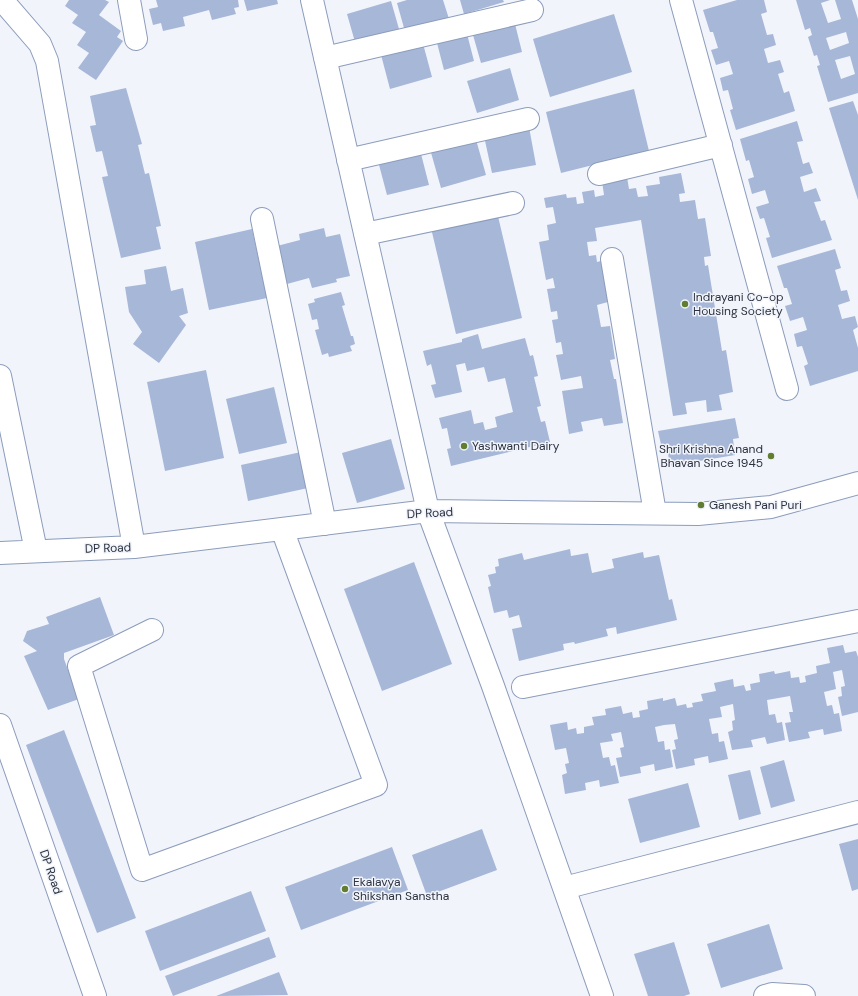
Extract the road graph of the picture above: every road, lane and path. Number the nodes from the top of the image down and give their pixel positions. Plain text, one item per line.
1 (2, 0) edge
2 (129, 0) edge
3 (312, 0) edge
4 (681, 0) edge
5 (532, 10) dead end
6 (136, 39) dead end
7 (325, 58) junction
8 (528, 119) dead end
9 (721, 145) junction
10 (348, 160) junction
11 (599, 174) dead end
12 (513, 203) dead end
13 (262, 219) dead end
14 (365, 234) junction
15 (612, 259) dead end
16 (0, 376) edge
17 (787, 388) dead end
18 (858, 484) edge
19 (428, 511) junction
20 (655, 513) junction
21 (325, 524) junction
22 (282, 529) junction
23 (134, 547) junction
24 (36, 551) junction
25 (0, 553) edge
26 (858, 621) edge
27 (152, 630) dead end
28 (524, 687) dead end
29 (0, 725) edge
30 (858, 812) edge
31 (564, 888) junction
32 (95, 996) edge
33 (602, 996) edge
34 (765, 996) edge
35 (804, 996) edge

1 - 23 street
2 - 6 street
3 - 7 street
4 - 9 street
5 - 7 street
7 - 10 street
8 - 10 street
9 - 11 street
9 - 17 street
10 - 14 street
12 - 14 street
13 - 21 street
14 - 19 street
15 - 20 street
16 - 24 street
18 - 20 street, DP Road
19 - 20 street, DP Road
19 - 21 street, DP Road
19 - 31 street
21 - 22 street, DP Road
22 - 23 street, DP Road
22 - 27 street
23 - 24 street, DP Road
24 - 25 street, DP Road
26 - 28 street
29 - 32 street, DP Road
30 - 31 street
31 - 33 street
34 - 35 street

